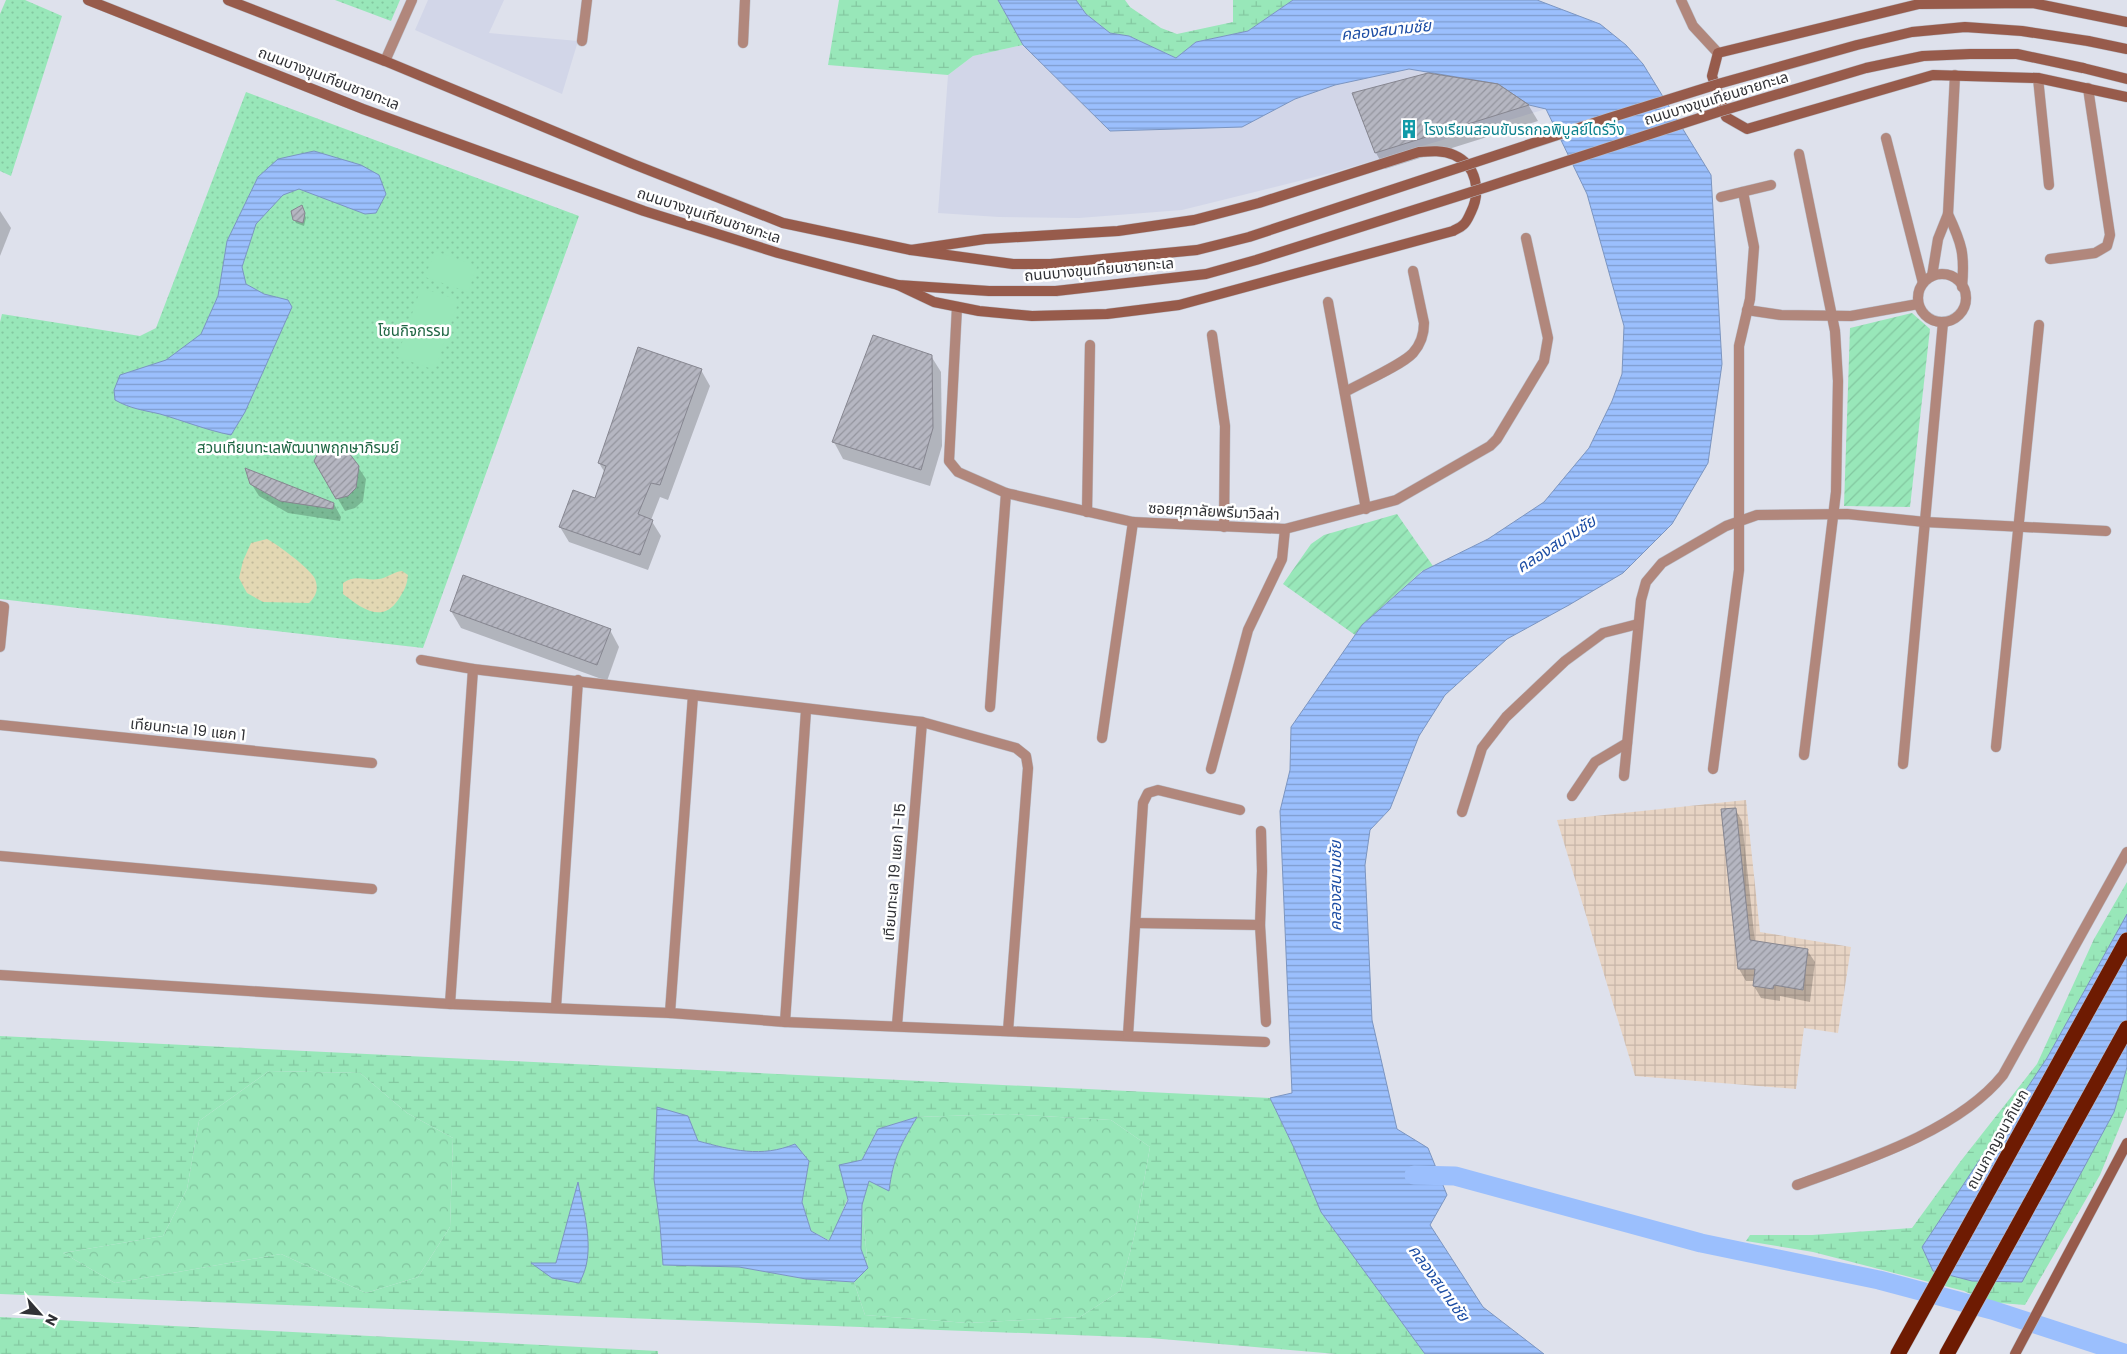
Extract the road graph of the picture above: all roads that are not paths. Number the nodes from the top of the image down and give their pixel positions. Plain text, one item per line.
1 (88, 0) edge
2 (228, 0) edge
3 (412, 0) edge
4 (587, 0) edge
5 (745, 0) edge
6 (1681, 0) edge
7 (2127, 22) edge
8 (582, 41) dead end
9 (743, 43) dead end
10 (2127, 49) edge
11 (1718, 53) junction
12 (385, 61) junction
13 (1955, 75) junction
14 (2038, 78) junction
15 (2127, 79) edge
16 (2088, 88) junction
17 (2127, 97) edge
18 (1886, 138) dead end
19 (1799, 154) dead end
20 (1771, 185) dead end
21 (2049, 185) dead end
22 (1743, 192) junction
23 (1721, 197) dead end
24 (1948, 214) junction
25 (1526, 238) dead end
26 (911, 250) junction
27 (2050, 259) dead end
28 (1413, 271) dead end
29 (1932, 276) junction
30 (1923, 283) junction
31 (898, 285) junction
32 (1962, 287) junction
33 (1328, 302) dead end
34 (1918, 304) junction
35 (957, 307) junction
36 (1748, 310) junction
37 (1832, 316) junction
38 (1943, 322) junction
39 (2039, 325) dead end
40 (1212, 335) dead end
41 (1090, 345) dead end
42 (1345, 392) junction
43 (1006, 493) junction
44 (1366, 509) junction
45 (1087, 512) junction
46 (1833, 514) junction
47 (1739, 521) junction
48 (1133, 522) junction
49 (1924, 522) junction
50 (1224, 527) junction
51 (2018, 527) junction
52 (1284, 529) junction
53 (2106, 531) dead end
54 (0, 606) edge
55 (1638, 624) junction
56 (0, 647) edge
57 (421, 660) dead end
58 (473, 669) junction
59 (578, 680) junction
60 (694, 695) junction
61 (990, 707) dead end
62 (806, 710) junction
63 (922, 722) junction
64 (0, 725) edge
65 (1102, 738) dead end
66 (1627, 744) junction
67 (1996, 747) dead end
68 (1804, 755) dead end
69 (372, 763) dead end
70 (1903, 764) dead end
71 (1713, 769) dead end
72 (1211, 770) dead end
73 (1624, 776) dead end
74 (1572, 796) dead end
75 (1240, 810) dead end
76 (1462, 812) dead end
77 (1261, 831) dead end
78 (2127, 852) edge
79 (0, 856) edge
80 (372, 889) dead end
81 (1136, 923) junction
82 (1260, 925) junction
83 (2127, 940) edge
84 (0, 975) edge
85 (450, 1004) junction
86 (556, 1008) junction
87 (670, 1013) junction
88 (785, 1022) junction
89 (1266, 1022) dead end
90 (897, 1025) junction
91 (2127, 1028) edge
92 (1008, 1031) junction
93 (1128, 1035) junction
94 (1265, 1042) dead end
95 (2127, 1136) edge
96 (2127, 1143) edge
97 (2127, 1150) edge
98 (2109, 1177) junction
99 (1797, 1184) dead end
100 (1898, 1354) edge
101 (1946, 1354) edge
102 (2016, 1354) edge

1 - 31 main road, ถนนบางขุนเทียนชายทะเล
2 - 12 main road, ถนนบางขุนเทียนชายทะเล
3 - 12 street
4 - 8 street
5 - 9 street
6 - 11 street
7 - 11 main road
10 - 26 main road, ถนนบางขุนเทียนชายทะเล, bridge
11 - 13 main road
12 - 26 main road, ถนนบางขุนเทียนชายทะเล
13 - 14 main road
13 - 24 street
14 - 16 main road
14 - 21 street
15 - 31 main road, ถนนบางขุนเทียนชายทะเล, bridge
16 - 17 main road
16 - 27 street
18 - 30 street
19 - 37 street
20 - 22 street
22 - 23 street
22 - 36 street
24 - 29 street
24 - 32 street
25 - 44 street, ซอยศุภาลัยพรีมาวิลล่า
26 - 35 main road
28 - 42 street
29 - 30 street
29 - 32 street
30 - 34 street
31 - 35 main road
32 - 38 street
33 - 42 street
34 - 37 street
34 - 38 street
35 - 43 street, ซอยศุภาลัยพรีมาวิลล่า
36 - 37 street
36 - 47 street
37 - 46 street
38 - 49 street
39 - 51 street
40 - 50 street
41 - 45 street
42 - 44 street
43 - 45 street, ซอยศุภาลัยพรีมาวิลล่า
43 - 61 street
44 - 52 street, ซอยศุภาลัยพรีมาวิลล่า
45 - 48 street, ซอยศุภาลัยพรีมาวิลล่า
46 - 47 street
46 - 49 street
46 - 68 street
47 - 55 street
47 - 71 street
48 - 50 street, ซอยศุภาลัยพรีมาวิลล่า
48 - 65 street
49 - 51 street
49 - 70 street
50 - 52 street, ซอยศุภาลัยพรีมาวิลล่า
51 - 53 street
51 - 67 street
52 - 72 street
54 - 56 street
55 - 66 street
55 - 76 street
57 - 58 street
58 - 59 street
58 - 85 street
59 - 60 street
59 - 86 street
60 - 62 street
60 - 87 street
62 - 63 street
62 - 88 street
63 - 90 street, เทียนทะเล 19 แยก 1-15
63 - 92 street
64 - 69 street, เทียนทะเล 19 แยก 1
66 - 73 street
66 - 74 street
75 - 81 street
77 - 82 street
78 - 99 street
79 - 80 street
81 - 82 street
81 - 93 street
82 - 89 street
83 - 100 highway, ถนนกาญจนาภิเษก
84 - 85 street
85 - 86 street
86 - 87 street
87 - 88 street
88 - 90 street
90 - 92 street
91 - 101 highway
92 - 93 street
93 - 94 street
95 - 98 main road
96 - 98 main road
97 - 98 main road
98 - 102 main road

